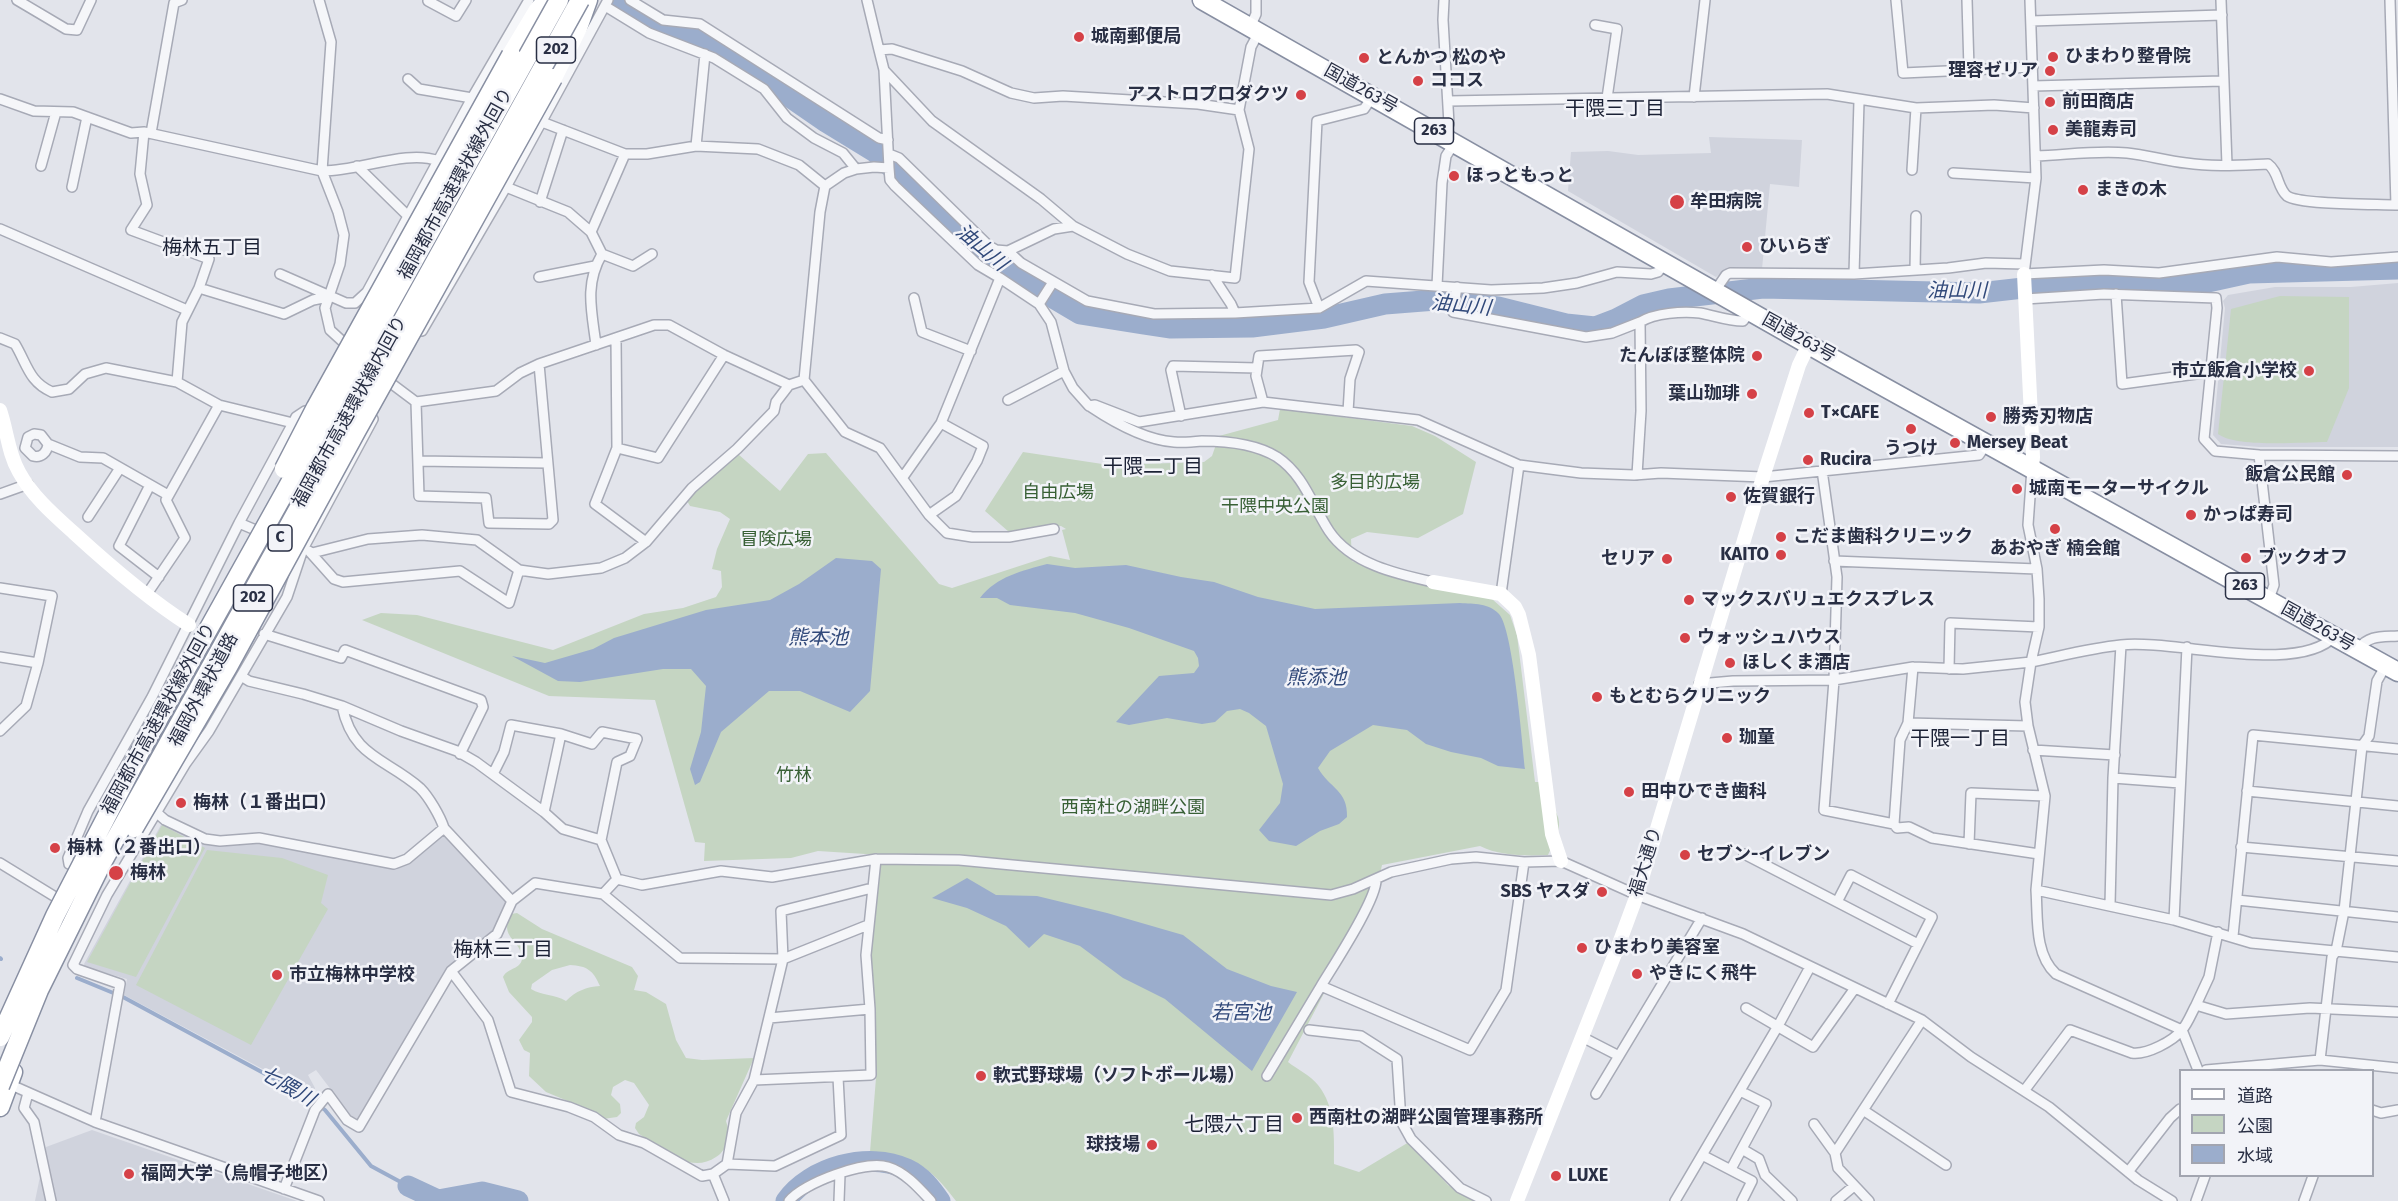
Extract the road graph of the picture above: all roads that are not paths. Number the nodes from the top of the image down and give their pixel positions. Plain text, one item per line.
1 (16, 0) edge
2 (91, 0) edge
3 (182, 0) edge
4 (319, 0) edge
5 (466, 0) edge
6 (529, 0) edge
7 (547, 0) edge
8 (558, 0) edge
9 (580, 0) edge
10 (630, 0) edge
11 (867, 0) edge
12 (1202, 0) edge
13 (1256, 0) edge
14 (1444, 0) edge
15 (1705, 0) edge
16 (1896, 0) edge
17 (1967, 0) edge
18 (2030, 0) edge
19 (2221, 0) edge
20 (2390, 0) edge
21 (428, 1) edge
22 (596, 2) edge
23 (2222, 15) junction
24 (2031, 21) junction
25 (1595, 25) dead end
26 (1255, 29) junction
27 (879, 51) junction
28 (705, 54) junction
29 (2033, 67) junction
30 (1969, 69) junction
31 (884, 70) junction
32 (408, 79) dead end
33 (2222, 81) junction
34 (2033, 86) junction
35 (1373, 96) junction
36 (1694, 97) junction
37 (472, 98) junction
38 (1607, 98) junction
39 (0, 99) edge
40 (1449, 101) junction
41 (1859, 101) junction
42 (1917, 108) junction
43 (2034, 108) junction
44 (1239, 110) junction
45 (56, 112) junction
46 (87, 117) junction
47 (542, 122) junction
48 (563, 129) junction
49 (148, 133) junction
50 (1449, 139) junction
51 (888, 140) junction
52 (696, 146) junction
53 (625, 154) junction
54 (889, 154) junction
55 (2036, 156) junction
56 (438, 161) junction
57 (2227, 165) junction
58 (41, 166) dead end
59 (357, 166) junction
60 (889, 168) junction
61 (856, 169) junction
62 (1912, 170) dead end
63 (322, 171) junction
64 (1953, 172) dead end
65 (2036, 178) junction
66 (825, 186) junction
67 (72, 187) dead end
68 (506, 187) junction
69 (540, 202) junction
70 (2397, 205) edge
71 (408, 216) junction
72 (1916, 216) dead end
73 (1073, 226) junction
74 (0, 229) edge
75 (591, 232) junction
76 (1008, 251) junction
77 (602, 254) junction
78 (652, 254) dead end
79 (2398, 257) edge
80 (1665, 263) junction
81 (595, 266) junction
82 (2024, 269) junction
83 (1915, 270) junction
84 (280, 274) dead end
85 (1854, 274) junction
86 (1212, 275) junction
87 (539, 277) dead end
88 (1000, 278) junction
89 (1053, 282) junction
90 (1437, 286) junction
91 (1457, 287) junction
92 (1707, 287) junction
93 (199, 288) junction
94 (2116, 294) junction
95 (328, 297) junction
96 (914, 298) dead end
97 (2025, 299) junction
98 (1039, 304) junction
99 (1318, 308) junction
100 (187, 310) junction
101 (1751, 311) junction
102 (1234, 313) junction
103 (1640, 322) junction
104 (0, 338) edge
105 (616, 339) junction
106 (1809, 344) junction
107 (596, 345) junction
108 (971, 351) junction
109 (724, 355) junction
110 (358, 358) junction
111 (539, 364) junction
112 (1257, 368) junction
113 (1064, 371) junction
114 (376, 372) junction
115 (2211, 372) junction
116 (804, 380) junction
117 (177, 382) junction
118 (391, 383) junction
119 (789, 385) junction
120 (1008, 400) dead end
121 (416, 402) junction
122 (1263, 402) junction
123 (219, 405) junction
124 (1089, 406) junction
125 (1348, 412) junction
126 (1, 416) edge
127 (1181, 416) junction
128 (322, 418) junction
129 (293, 423) junction
130 (940, 423) junction
131 (1987, 443) junction
132 (48, 444) dead end
133 (617, 448) junction
134 (2259, 454) junction
135 (2398, 456) edge
136 (418, 461) junction
137 (547, 463) junction
138 (1519, 465) junction
139 (120, 468) junction
140 (2032, 468) junction
141 (1822, 470) junction
142 (1637, 475) junction
143 (903, 477) junction
144 (1763, 477) junction
145 (28, 484) junction
146 (150, 485) junction
147 (0, 494) edge
148 (168, 495) junction
149 (930, 515) junction
150 (88, 517) dead end
151 (239, 523) junction
152 (1054, 529) dead end
153 (259, 531) junction
154 (284, 541) junction
155 (646, 542) junction
156 (307, 551) junction
157 (1834, 561) junction
158 (2037, 569) junction
159 (519, 570) junction
160 (159, 577) junction
161 (1433, 582) joint
162 (0, 588) edge
163 (147, 594) junction
164 (1501, 594) junction
165 (2269, 599) junction
166 (189, 625) junction
167 (2039, 627) junction
168 (264, 634) junction
169 (2335, 636) junction
170 (2398, 636) edge
171 (2121, 645) junction
172 (2187, 647) junction
173 (2358, 649) junction
174 (0, 657) edge
175 (2031, 662) junction
176 (38, 663) junction
177 (1913, 667) junction
178 (1949, 669) junction
179 (2392, 669) edge
180 (241, 676) junction
181 (1834, 680) junction
182 (1700, 684) junction
183 (158, 700) junction
184 (342, 706) junction
185 (189, 720) junction
186 (1908, 723) junction
187 (2028, 726) junction
188 (0, 731) edge
189 (208, 731) junction
190 (561, 734) junction
191 (2362, 746) junction
192 (2398, 749) edge
193 (141, 750) junction
194 (2033, 750) junction
195 (460, 754) junction
196 (2115, 755) junction
197 (493, 774) junction
198 (2114, 778) junction
199 (2180, 783) junction
200 (2247, 791) junction
201 (2044, 795) junction
202 (2356, 801) junction
203 (2398, 806) edge
204 (544, 812) junction
205 (157, 813) junction
206 (1894, 824) junction
207 (444, 828) junction
208 (601, 840) junction
209 (1969, 844) junction
210 (2241, 847) junction
211 (1744, 854) dead end
212 (2039, 854) junction
213 (2349, 856) junction
214 (876, 859) junction
215 (1561, 861) junction
216 (2398, 861) edge
217 (1524, 862) junction
218 (0, 863) edge
219 (617, 879) junction
220 (1376, 879) junction
221 (872, 888) junction
222 (2036, 890) junction
223 (603, 894) junction
224 (1636, 895) junction
225 (57, 898) junction
226 (2237, 900) junction
227 (513, 901) junction
228 (1837, 902) junction
229 (2110, 905) junction
230 (2344, 911) junction
231 (1702, 918) junction
232 (2398, 918) edge
233 (2174, 920) junction
234 (868, 926) junction
235 (2218, 932) junction
236 (2233, 936) junction
237 (1918, 944) junction
238 (2336, 951) junction
239 (2398, 957) edge
240 (783, 959) junction
241 (1810, 967) junction
242 (451, 971) junction
243 (1321, 986) junction
244 (1855, 988) junction
245 (1888, 1004) junction
246 (2196, 1005) junction
247 (1746, 1008) dead end
248 (2327, 1009) junction
249 (870, 1010) junction
250 (2398, 1012) edge
251 (769, 1018) junction
252 (1922, 1020) junction
253 (0, 1021) edge
254 (1778, 1026) junction
255 (1309, 1030) dead end
256 (2182, 1030) junction
257 (0, 1037) edge
258 (1581, 1037) junction
259 (12, 1054) junction
260 (1619, 1056) junction
261 (2320, 1060) junction
262 (2290, 1066) edge
263 (2347, 1067) edge
264 (2398, 1068) edge
265 (2197, 1069) edge
266 (2240, 1069) edge
267 (1268, 1076) dead end
268 (838, 1077) junction
269 (754, 1080) junction
270 (3, 1083) edge
271 (1740, 1091) junction
272 (2024, 1091) junction
273 (28, 1093) junction
274 (1596, 1094) dead end
275 (0, 1107) edge
276 (1863, 1110) junction
277 (2374, 1110) edge
278 (2398, 1110) edge
279 (2179, 1111) edge
280 (95, 1122) junction
281 (1814, 1124) dead end
282 (1742, 1149) junction
283 (1834, 1153) junction
284 (1702, 1155) junction
285 (727, 1164) junction
286 (1946, 1165) dead end
287 (1731, 1169) junction
288 (2128, 1172) junction
289 (714, 1174) junction
290 (840, 1174) junction
291 (2205, 1177) edge
292 (2313, 1177) edge
293 (1854, 1186) junction
294 (284, 1189) junction
295 (51, 1201) edge
296 (319, 1201) edge
297 (724, 1201) edge
298 (789, 1201) edge
299 (839, 1201) edge
300 (931, 1201) edge
301 (1486, 1201) edge
302 (1517, 1201) edge
303 (1675, 1201) edge
304 (1742, 1201) edge
305 (1792, 1201) edge
306 (1836, 1201) edge
307 (1869, 1201) edge
308 (2172, 1201) edge
309 (2196, 1201) edge
310 (2304, 1201) edge

1 - 2 street
3 - 49 street
4 - 63 street
5 - 21 street
6 - 37 street
7 - 193 highway, bridge
8 - 110 highway, 福岡外環状道路 / 202, bridge
8 - 193 highway, 福岡都市高速環状線外回り / C, bridge
9 - 259 highway, 福岡都市高速環状線内回り / C, bridge
10 - 51 street
11 - 27 street
12 - 26 highway, 国道263号 / 263
13 - 26 street
14 - 40 street
15 - 36 street
16 - 30 street
17 - 30 street
18 - 24 street
19 - 23 street
20 - 70 street
22 - 28 street
22 - 47 street
22 - 114 highway, 福岡外環状道路 / 202, bridge
22 - 259 highway, bridge
23 - 24 street
23 - 33 street
24 - 29 street
25 - 38 street
26 - 35 highway, 国道263号 / 263
26 - 44 street
27 - 31 street
27 - 44 street
28 - 52 street
28 - 61 street
29 - 30 street
29 - 34 street
31 - 51 street
31 - 73 street
32 - 37 street
33 - 34 street
33 - 57 street
34 - 43 street
35 - 50 highway, 国道263号 / 263
35 - 99 street
36 - 38 street
36 - 41 street
37 - 56 street
38 - 40 street
39 - 45 street
40 - 50 street
41 - 42 street
41 - 85 street
42 - 43 street
42 - 62 street
43 - 55 street
44 - 86 street
45 - 46 street
45 - 58 street
46 - 49 street
46 - 67 street
47 - 48 street
47 - 68 street
48 - 53 street
48 - 69 street
49 - 63 street
49 - 93 street
50 - 80 highway, 国道263号 / 263
50 - 90 street
51 - 54 street
52 - 53 street
52 - 66 street
53 - 75 street
54 - 60 street
54 - 76 street
55 - 57 street
55 - 65 street
56 - 59 street
56 - 71 street
57 - 70 street
59 - 63 street
59 - 71 street
60 - 61 street
60 - 88 street
61 - 66 street
63 - 95 street
64 - 65 street
65 - 82 street
66 - 116 street
68 - 69 street
68 - 118 street
69 - 75 street
71 - 95 street
72 - 83 street
73 - 76 street
73 - 86 street
74 - 100 street
75 - 77 street
76 - 89 street
77 - 78 street
77 - 81 street
79 - 82 street
80 - 91 street
80 - 92 highway, 国道263号 / 263
81 - 87 street
81 - 107 street
82 - 83 street
82 - 97 street
83 - 85 street
84 - 95 street
85 - 92 street
86 - 102 street
88 - 98 street
88 - 108 street
89 - 98 street
89 - 102 street
90 - 91 street
90 - 99 street
91 - 103 street
92 - 101 highway, 国道263号 / 263
93 - 95 street
93 - 100 street
94 - 97 street
94 - 115 street
94 - 115 street
95 - 110 street
96 - 108 street
97 - 140 street
98 - 113 street
99 - 102 street
100 - 117 street
101 - 103 street
101 - 106 highway, 国道263号 / 263
103 - 142 street
104 - 117 street
105 - 107 street
105 - 109 street
105 - 133 street
106 - 131 highway, 国道263号 / 263
106 - 144 street, 福大通り
107 - 111 street
108 - 130 street
109 - 119 street
109 - 133 street
110 - 114 street
110 - 128 highway, 福岡外環状道路 / 202
111 - 121 street
111 - 137 street
112 - 122 street
112 - 125 street
112 - 127 street
113 - 120 street
113 - 124 street
114 - 118 street
114 - 154 highway, 福岡外環状道路 / 202
115 - 134 street
116 - 119 street
116 - 143 street
117 - 123 street
118 - 121 street
118 - 156 street
119 - 155 street
121 - 136 street
122 - 125 street
122 - 127 street
123 - 129 street
123 - 148 street
124 - 127 street
124 - 161 street
125 - 138 street
126 - 145 street
128 - 129 street
128 - 153 highway, 福岡外環状道路 / 202
129 - 151 street
130 - 143 street
130 - 149 street
131 - 140 highway, 国道263号 / 263
131 - 141 street
132 - 139 street
133 - 155 street
134 - 135 street
134 - 165 street
136 - 137 street
136 - 137 street
138 - 142 street
138 - 164 street
139 - 146 street
139 - 150 street
140 - 158 street
140 - 165 highway, 国道263号 / 263
141 - 144 street
141 - 157 street
142 - 144 street
143 - 149 street
144 - 182 street, 福大通り
145 - 147 street
145 - 163 street
146 - 148 street
146 - 160 street
148 - 160 street
149 - 152 street
151 - 153 street
151 - 166 street
153 - 154 street
153 - 183 highway, 福岡外環状道路 / 202
154 - 156 street
154 - 185 highway, 福岡外環状道路 / 202
155 - 159 street
156 - 159 street
156 - 159 street
156 - 168 street
157 - 158 street
157 - 181 street
158 - 167 street
160 - 163 street
161 - 164 street
162 - 176 street
163 - 166 street
164 - 215 street
165 - 169 highway, 国道263号 / 263
166 - 183 street
167 - 175 street
167 - 178 street
168 - 180 street
168 - 195 street
169 - 172 street
169 - 173 highway, 国道263号 / 263
170 - 173 street
171 - 172 street
171 - 175 street
171 - 196 street
172 - 199 street
173 - 179 highway, 国道263号 / 263
174 - 176 street
175 - 178 street
175 - 187 street
176 - 188 street
177 - 178 street
177 - 181 street
177 - 186 street
179 - 191 street
180 - 184 street
180 - 189 street
181 - 182 street
181 - 206 street
182 - 224 street, 福大通り
183 - 185 street
183 - 225 highway, 福岡外環状道路 / 202
184 - 195 street
184 - 207 street
185 - 189 street
185 - 270 highway, 福岡外環状道路 / 202
186 - 187 street
186 - 206 street
187 - 194 street
189 - 205 street
190 - 197 street
190 - 204 street
190 - 208 street
191 - 192 street
191 - 200 street
191 - 202 street
193 - 257 highway, 福岡都市高速環状線外回り / C, bridge
194 - 196 street
194 - 201 street
195 - 197 street
196 - 198 street
197 - 204 street
198 - 199 street
198 - 229 street
199 - 233 street
200 - 202 street
200 - 210 street
201 - 209 street
201 - 212 street
202 - 203 street
202 - 213 street
204 - 208 street
205 - 207 street
205 - 280 street
206 - 209 street
207 - 227 street
208 - 219 street
209 - 212 street
210 - 213 street
210 - 226 street
211 - 228 street
212 - 222 street
213 - 216 street
213 - 230 street
214 - 219 street
214 - 220 street
214 - 221 street
215 - 217 street
215 - 224 street
217 - 220 street
217 - 243 street
218 - 225 street
219 - 223 street
220 - 243 street
221 - 234 street
221 - 240 street
222 - 229 street
222 - 256 street
223 - 227 street
223 - 240 street
224 - 231 street
224 - 258 street, 福大通り
225 - 253 highway, 福岡外環状道路 / 202
226 - 230 street
226 - 236 street
227 - 242 street
228 - 237 street
228 - 237 street
229 - 233 street
230 - 232 street
230 - 238 street
231 - 241 street
231 - 260 street
233 - 235 street
234 - 240 street
234 - 249 street
235 - 236 street
235 - 246 street
236 - 238 street
237 - 245 street
238 - 239 street
238 - 248 street
240 - 251 street
241 - 244 street
241 - 254 street
242 - 289 street
242 - 294 street
243 - 267 street
244 - 245 street
244 - 254 street
245 - 252 street
246 - 248 street
246 - 256 street
247 - 254 street
248 - 250 street
248 - 261 street
249 - 251 street
249 - 268 street
251 - 269 street
252 - 272 street
252 - 276 street
254 - 271 street
255 - 301 street
256 - 265 street
256 - 272 street
258 - 260 street
258 - 302 street, 福大通り
259 - 270 highway, 福岡都市高速環状線内回り / C, bridge
260 - 274 street
261 - 262 street
261 - 263 street
262 - 266 street
263 - 264 street
268 - 269 street
268 - 285 street
269 - 285 street
270 - 273 street
270 - 275 highway, 福岡外環状道路 / 202
271 - 282 street
271 - 284 street
272 - 288 street
273 - 280 street
273 - 295 street
276 - 283 street
276 - 286 street
277 - 278 street
279 - 288 street
280 - 294 street
281 - 283 street
282 - 287 street
282 - 305 street
283 - 293 street
284 - 287 street
284 - 303 street
285 - 289 street
287 - 304 street
288 - 308 street
289 - 297 street
290 - 298 street
290 - 299 street
290 - 300 street
291 - 309 street
292 - 310 street
293 - 306 street
293 - 307 street
294 - 296 street

